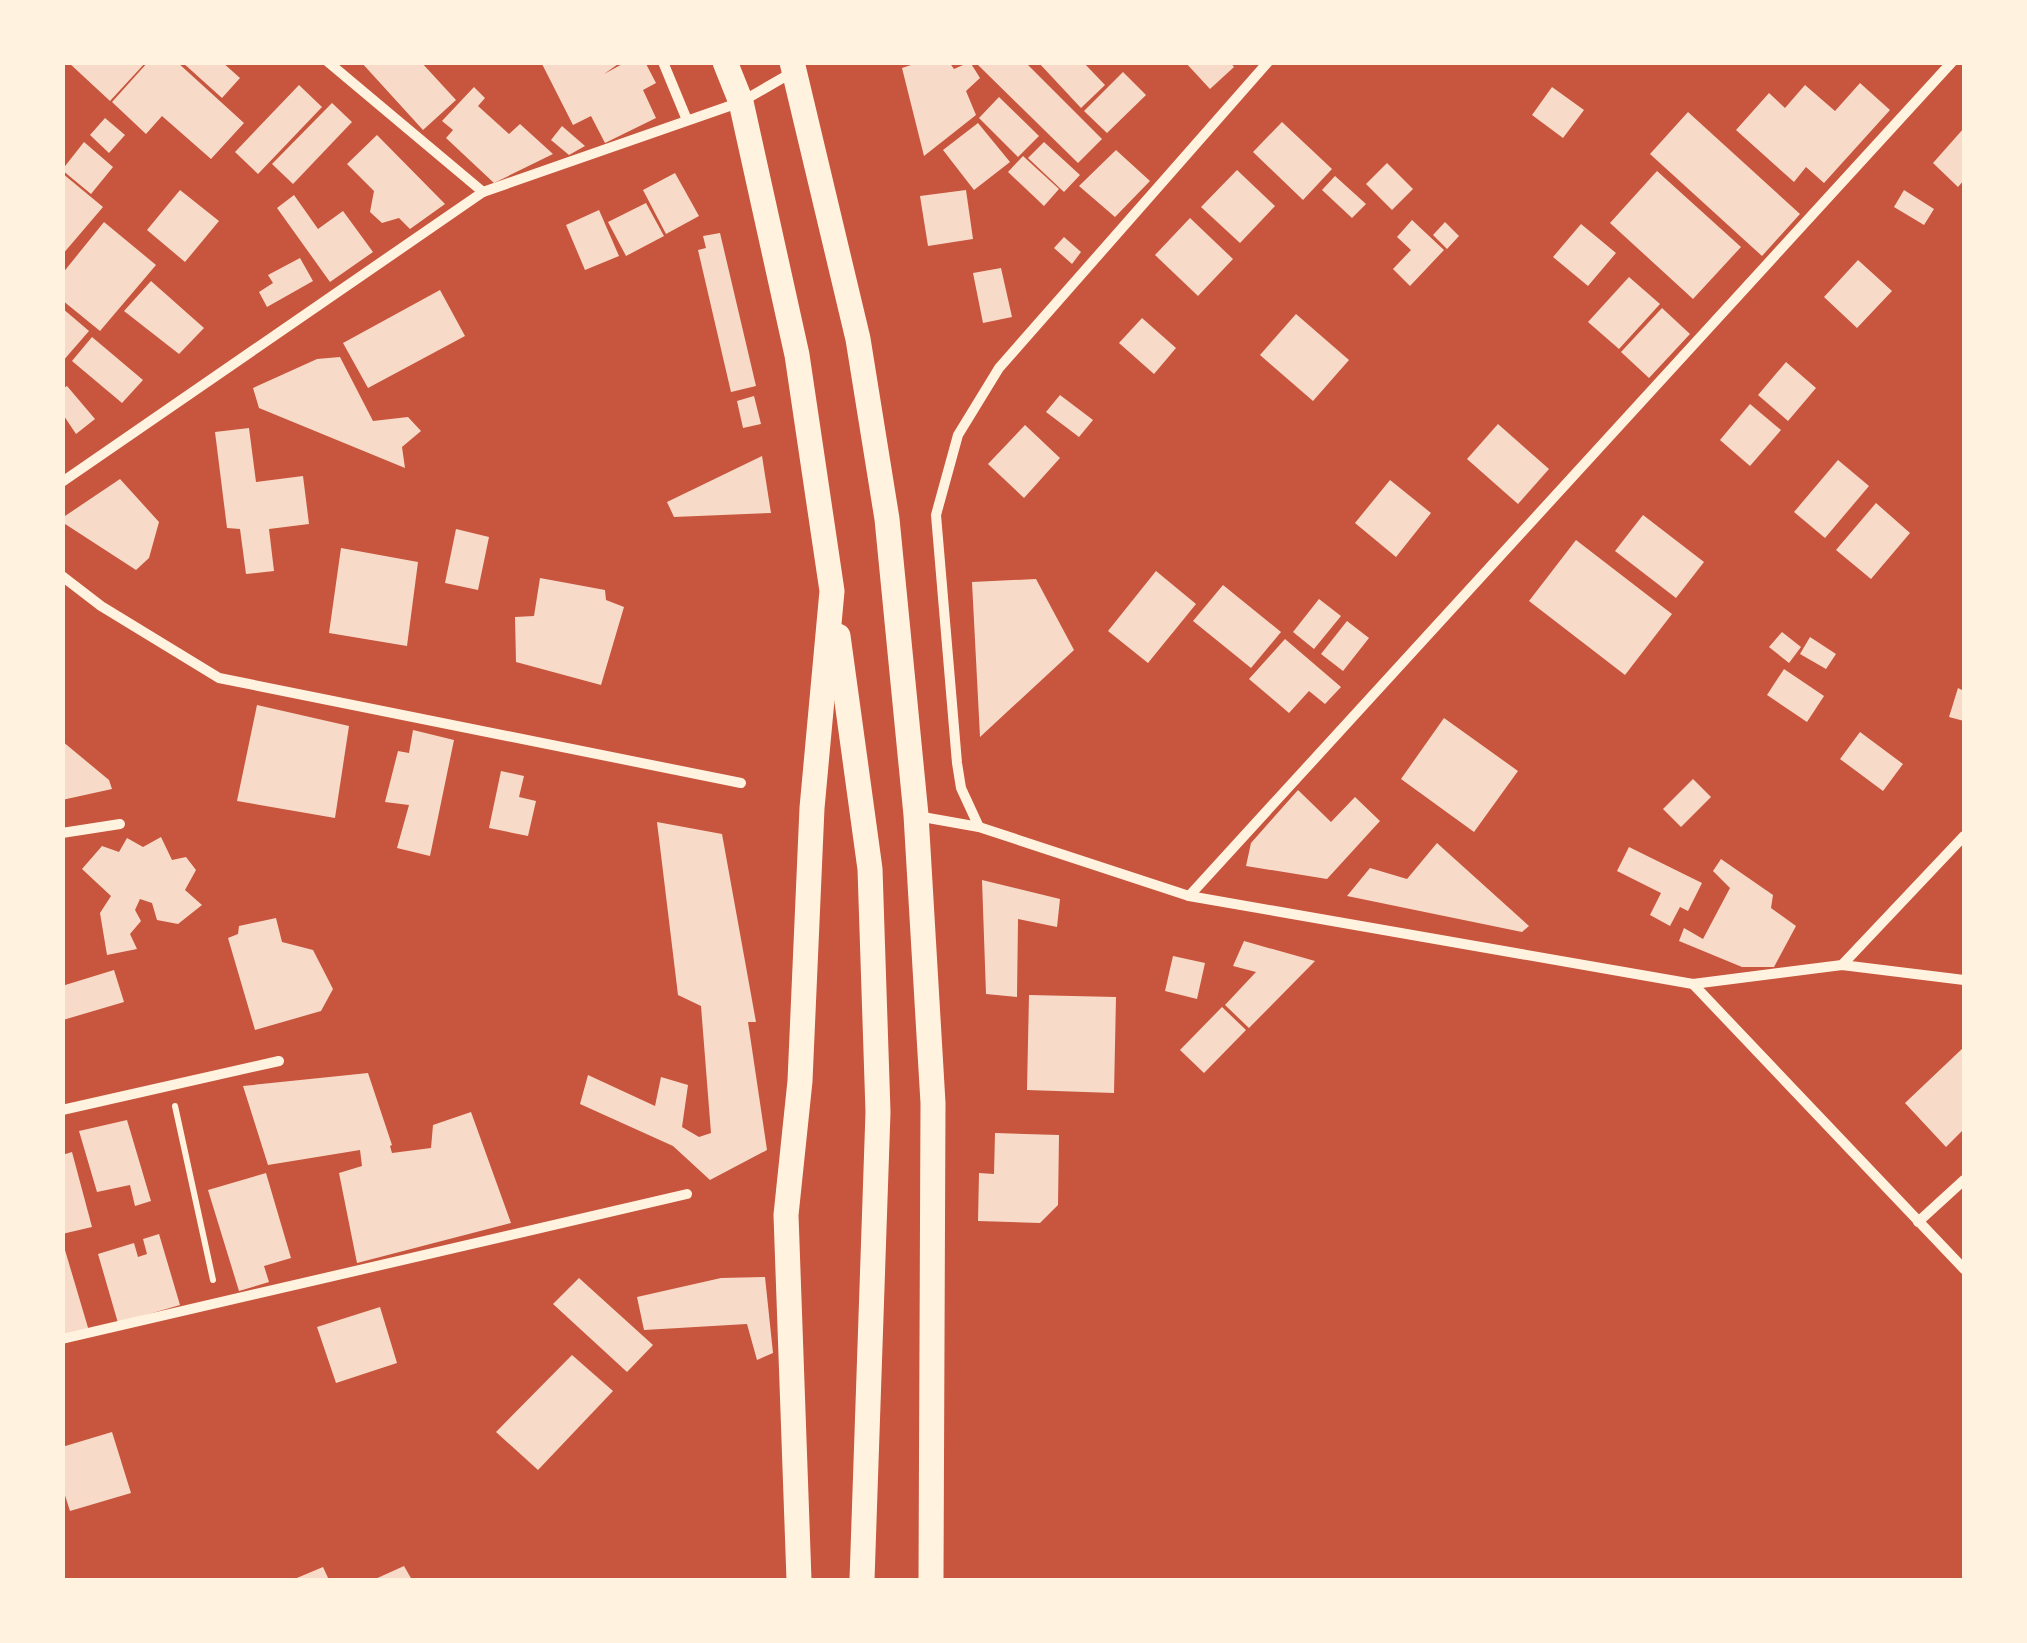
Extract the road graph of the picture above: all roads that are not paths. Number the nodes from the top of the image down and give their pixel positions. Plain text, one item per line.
1 (328, 62) edge
2 (662, 62) edge
3 (724, 62) edge
4 (1268, 62) edge
5 (1952, 62) edge
6 (796, 65) edge
7 (741, 102) junction
8 (687, 120) junction
9 (483, 192) junction
10 (62, 482) edge
11 (62, 576) edge
12 (832, 591) junction
13 (740, 783) dead end
14 (916, 816) junction
15 (120, 824) dead end
16 (980, 827) junction
17 (62, 833) edge
18 (1964, 836) edge
19 (1189, 896) junction
20 (1842, 965) junction
21 (1964, 980) edge
22 (1694, 984) junction
23 (279, 1061) dead end
24 (62, 1110) edge
25 (1964, 1180) edge
26 (687, 1194) dead end
27 (1918, 1222) junction
28 (1964, 1269) edge
29 (62, 1339) edge
30 (798, 1580) edge
31 (862, 1580) edge
32 (931, 1580) edge

1 - 9 street
2 - 8 street
3 - 7 main road
4 - 16 street
5 - 19 street
6 - 7 street
6 - 14 main road
7 - 8 street
7 - 12 main road
8 - 9 street
9 - 10 street
11 - 13 street
12 - 30 main road
12 - 31 main road
14 - 16 street
14 - 32 main road
15 - 17 street
16 - 19 street
18 - 20 street
19 - 22 street
20 - 21 street
20 - 22 street
22 - 27 street
23 - 24 street
25 - 27 street
26 - 29 street
27 - 28 street

